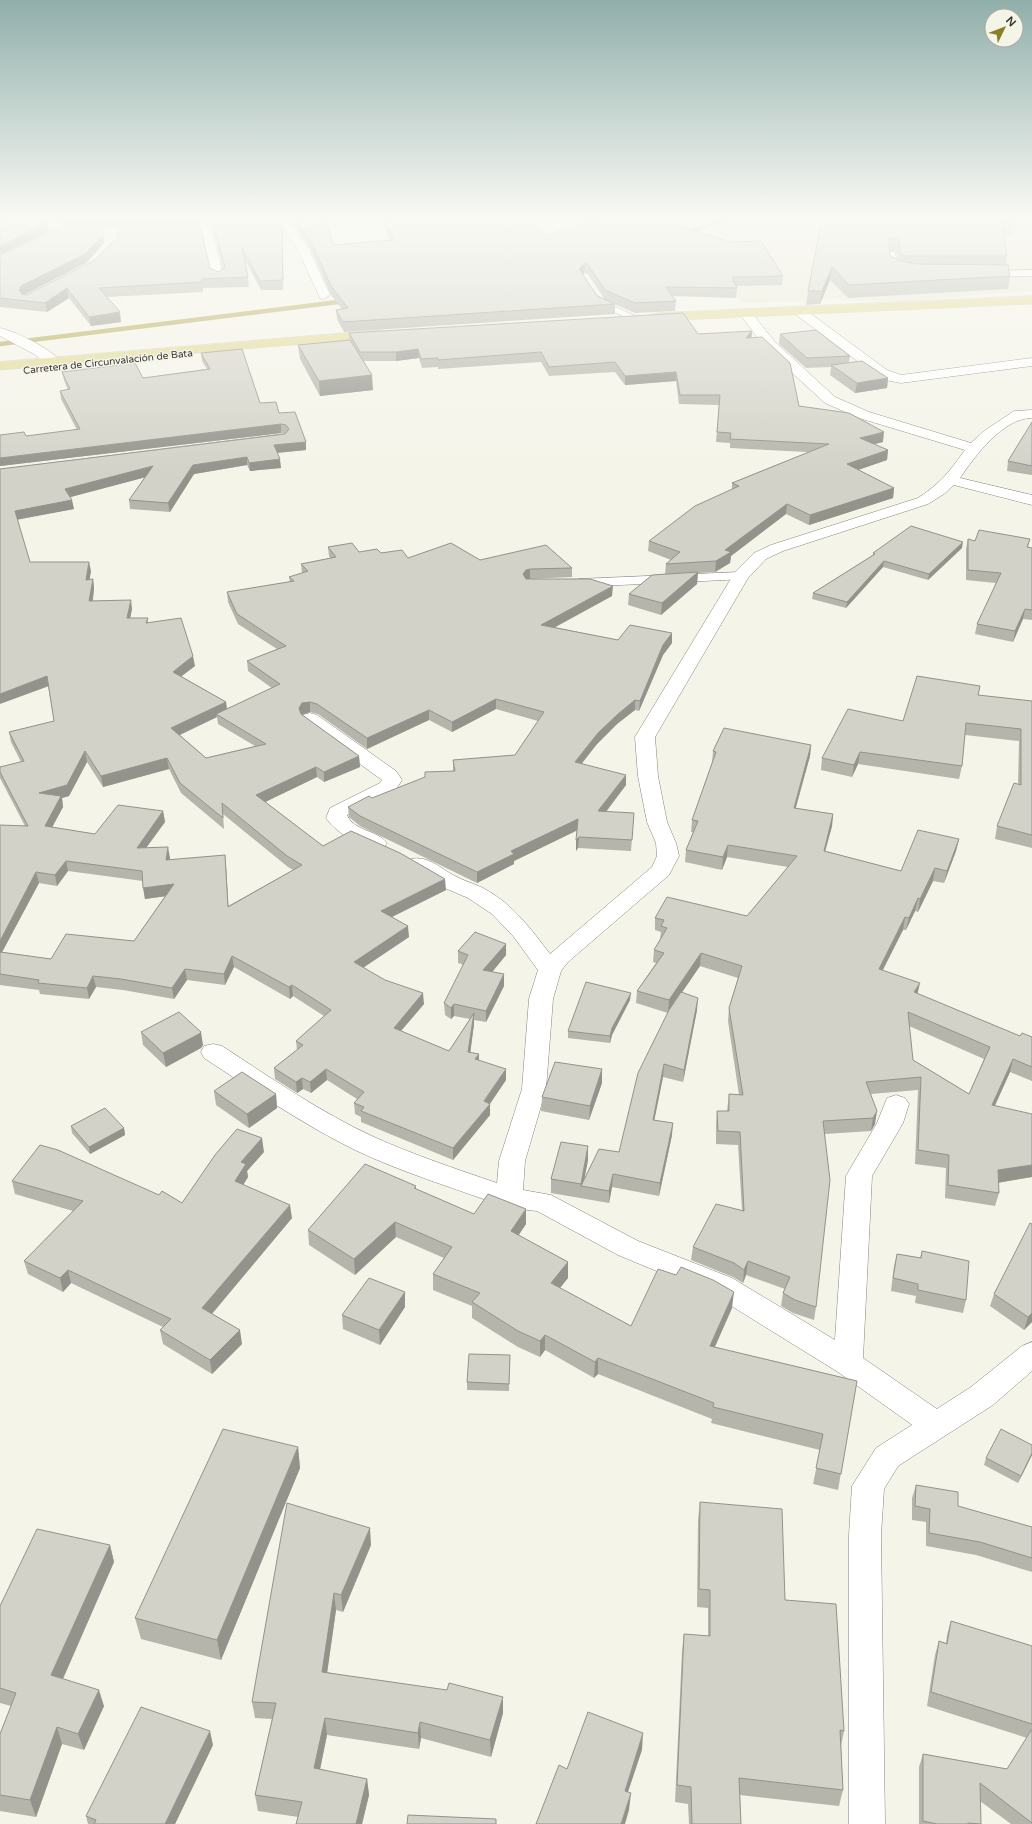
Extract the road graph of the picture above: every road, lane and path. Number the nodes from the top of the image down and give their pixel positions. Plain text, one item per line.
1 (603, 304) edge
2 (945, 304) edge
3 (799, 311) junction
4 (746, 314) junction
5 (636, 318) junction
6 (604, 320) edge
7 (4, 333) edge
8 (390, 334) edge
9 (287, 342) junction
10 (33, 348) junction
11 (10, 353) dead end
12 (81, 358) junction
13 (1032, 362) edge
14 (56, 364) junction
15 (0, 366) edge
16 (34, 366) junction
17 (0, 373) edge
18 (1032, 414) edge
19 (974, 448) junction
20 (951, 480) junction
21 (1032, 500) edge
22 (741, 576) junction
23 (570, 583) edge
24 (310, 719) edge
25 (550, 970) junction
26 (213, 1052) dead end
27 (896, 1104) dead end
28 (509, 1198) junction
29 (1032, 1354) edge
30 (848, 1363) junction
31 (936, 1425) junction
32 (867, 1824) edge

1 - 5 lane
2 - 3 main road
3 - 4 main road
3 - 13 street
4 - 5 main road
4 - 19 street
5 - 6 main road
7 - 10 street
8 - 9 main road, Carretera de Circunvalación de Bata
9 - 12 main road, Carretera de Circunvalación de Bata
9 - 14 main road, Carretera de Circunvalación de Bata
10 - 12 main road
10 - 14 street
11 - 16 street
12 - 14 main road, Carretera de Circunvalación de Bata
14 - 16 main road, Carretera de Circunvalación de Bata
15 - 16 main road, Carretera de Circunvalación de Bata
16 - 17 main road, Carretera de Circunvalación de Bata
18 - 19 street
19 - 20 street
20 - 21 street
20 - 22 street
22 - 23 lane
22 - 25 street
24 - 25 street
25 - 28 street
26 - 28 street
27 - 30 street
28 - 30 street
29 - 31 street
30 - 31 street
31 - 32 street

